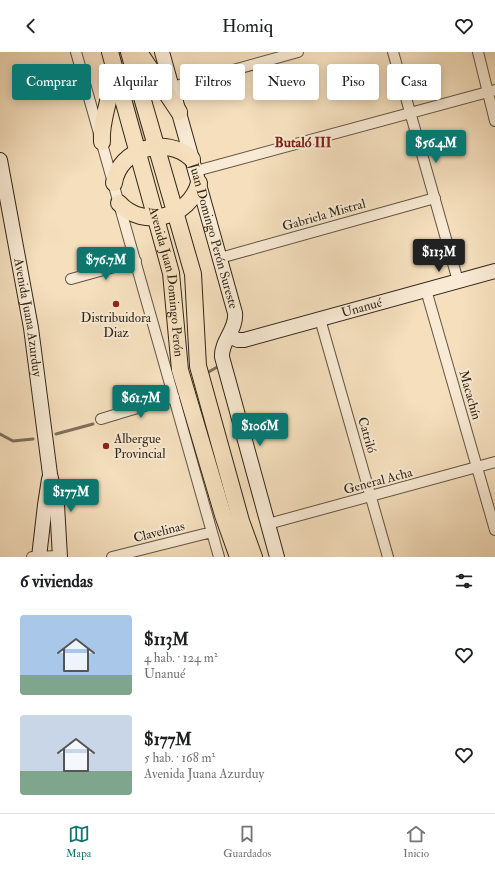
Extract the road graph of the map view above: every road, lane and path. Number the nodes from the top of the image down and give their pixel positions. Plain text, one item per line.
1 (76, 52) edge
2 (130, 52) edge
3 (139, 52) edge
4 (162, 52) edge
5 (298, 52) edge
6 (393, 52) edge
7 (478, 52) edge
8 (111, 57) edge
9 (165, 64) edge
10 (172, 87) joint
11 (491, 91) edge
12 (179, 112) junction
13 (410, 113) junction
14 (495, 121) edge
15 (102, 142) junction
16 (157, 147) junction
17 (138, 152) junction
18 (0, 160) edge
19 (195, 171) junction
20 (114, 183) junction
21 (435, 198) junction
22 (119, 203) junction
23 (175, 211) junction
24 (156, 217) junction
25 (220, 258) junction
26 (136, 261) junction
27 (495, 271) edge
28 (71, 279) dead end
29 (458, 281) junction
30 (426, 290) junction
31 (320, 319) junction
32 (229, 336) junction
33 (174, 397) junction
34 (101, 419) dead end
35 (495, 462) edge
36 (477, 467) junction
37 (50, 474) junction
38 (370, 496) junction
39 (268, 524) junction
40 (495, 530) edge
41 (212, 532) junction
42 (60, 556) edge
43 (37, 557) edge
44 (112, 557) edge
45 (219, 557) edge
46 (238, 557) edge
47 (254, 557) edge
48 (277, 557) edge
49 (388, 557) edge

1 - 15 street
2 - 16 main road, Avenida Juan Domingo Perón
3 - 12 main road
4 - 9 street, Juan Domingo Perón Sureste
5 - 10 street
6 - 13 street
7 - 11 street
8 - 15 main road
8 - 17 main road, Avenida Juan Domingo Perón
10 - 12 street, Juan Domingo Perón Sureste
11 - 13 street
11 - 14 street
12 - 19 street, Juan Domingo Perón Sureste
13 - 19 street
13 - 21 street
15 - 20 street
16 - 17 main road
16 - 19 main road
16 - 23 main road, Avenida Juan Domingo Perón
17 - 20 main road
17 - 24 main road, Avenida Juan Domingo Perón
18 - 37 street, Avenida Juana Azurduy
19 - 23 main road
19 - 25 street, Juan Domingo Perón Sureste
20 - 22 street
21 - 25 street, Gabriela Mistral
21 - 29 street
22 - 24 main road
22 - 26 street
23 - 24 main road
23 - 47 main road, Avenida Juan Domingo Perón
24 - 46 main road, Avenida Juan Domingo Perón
25 - 32 street, Juan Domingo Perón Sureste
26 - 28 street
26 - 33 street
27 - 29 street, Unanué
29 - 30 street, Unanué
30 - 31 street, Unanué
30 - 36 street, Macachín
31 - 32 street, Unanué
31 - 38 street, Catriló
32 - 39 street, Juan Domingo Perón Sureste
33 - 34 street
33 - 41 street
35 - 36 street, General Acha
36 - 38 street, General Acha
36 - 40 street, Macachín
37 - 42 street, Avenida Juana Azurduy
37 - 43 street, Avenida Juana Azurduy
38 - 39 street, General Acha
38 - 49 street, Catriló
39 - 48 street, Juan Domingo Perón Sureste
41 - 44 street, Clavelinas
41 - 45 street
42 - 43 street

